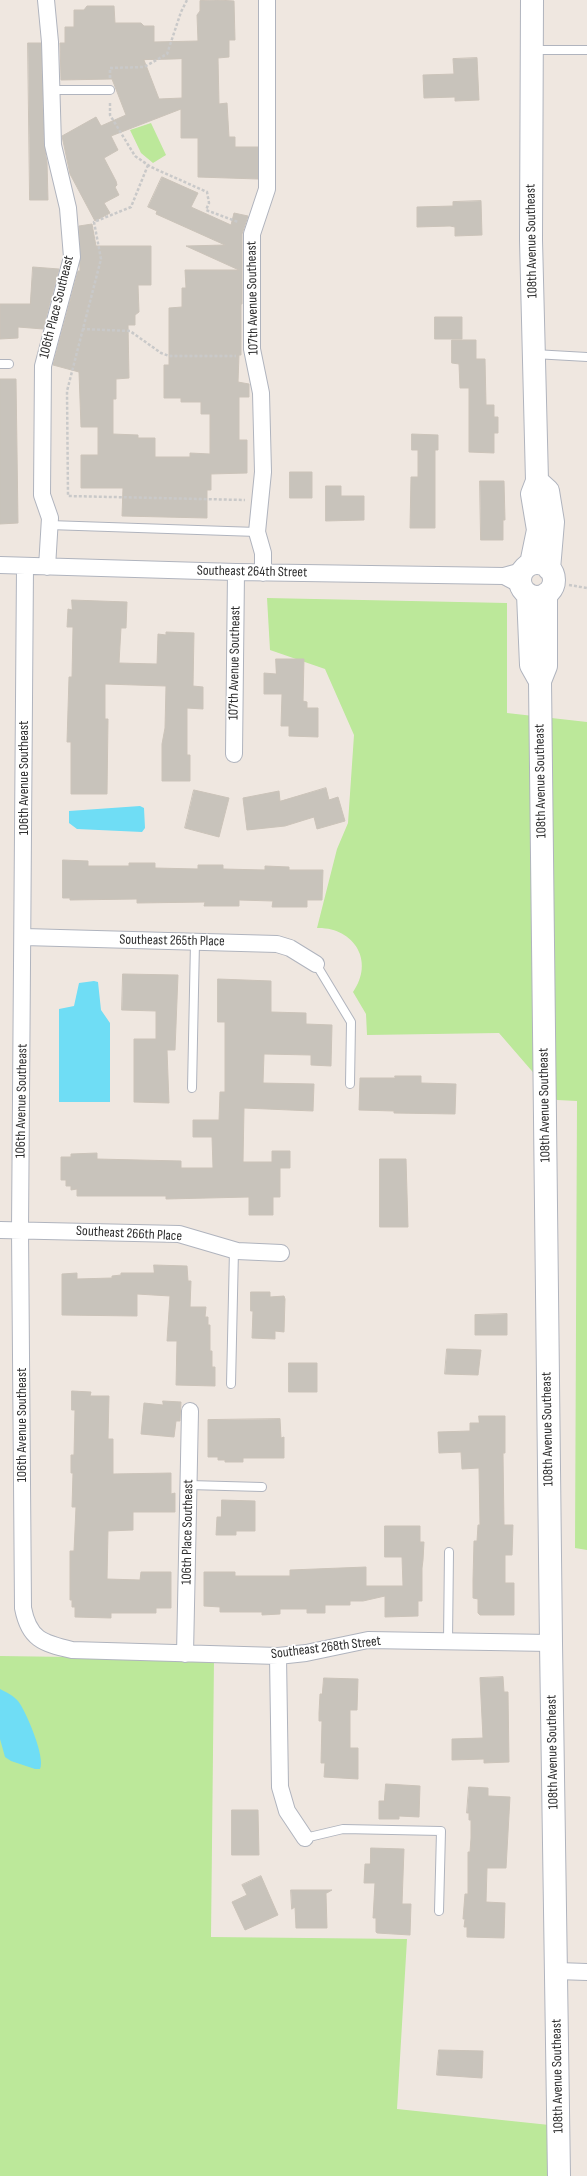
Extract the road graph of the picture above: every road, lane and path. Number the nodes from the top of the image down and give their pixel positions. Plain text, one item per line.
1 (46, 0) edge
2 (187, 0) edge
3 (267, 0) edge
4 (532, 0) edge
5 (531, 50) junction
6 (587, 50) edge
7 (51, 90) junction
8 (110, 90) junction
9 (148, 165) junction
10 (254, 228) junction
11 (82, 330) junction
12 (533, 354) junction
13 (254, 356) junction
14 (587, 357) edge
15 (0, 364) edge
16 (9, 364) dead end
17 (260, 500) junction
18 (49, 525) junction
19 (257, 532) junction
20 (0, 566) edge
21 (25, 567) junction
22 (47, 567) junction
23 (236, 572) junction
24 (263, 572) junction
25 (529, 579) junction
26 (569, 585) dead end
27 (587, 588) edge
28 (234, 754) dead end
29 (24, 937) junction
30 (195, 942) junction
31 (316, 964) joint
32 (350, 1084) dead end
33 (192, 1088) dead end
34 (0, 1230) edge
35 (20, 1230) junction
36 (234, 1250) junction
37 (281, 1253) dead end
38 (231, 1384) dead end
39 (190, 1410) dead end
40 (189, 1485) junction
41 (262, 1487) dead end
42 (449, 1552) dead end
43 (33, 1634) joint
44 (448, 1641) junction
45 (551, 1643) junction
46 (185, 1654) junction
47 (278, 1656) junction
48 (305, 1838) joint
49 (440, 1911) dead end
50 (557, 1971) junction
51 (587, 1972) edge
52 (559, 2176) edge

1 - 7 street, 106th Place Southeast
2 - 8 path
3 - 10 street, 107th Avenue Southeast
4 - 5 street, 108th Avenue Southeast
5 - 6 lane
5 - 12 street, 108th Avenue Southeast
7 - 8 lane
7 - 18 street, 106th Place Southeast
8 - 9 path
9 - 10 path
9 - 11 path
10 - 13 street, 107th Avenue Southeast
11 - 13 path
11 - 17 path
12 - 14 lane
12 - 25 street, 108th Avenue Southeast
13 - 17 street, 107th Avenue Southeast
15 - 16 lane
17 - 19 street, 107th Avenue Southeast
18 - 19 lane
18 - 22 street, 106th Place Southeast
19 - 24 street, 107th Avenue Southeast
20 - 21 street, Southeast 264th Street
21 - 22 street, Southeast 264th Street
21 - 29 street, 106th Avenue Southeast
22 - 23 street, Southeast 264th Street
23 - 24 street, Southeast 264th Street
23 - 28 street, 107th Avenue Southeast
24 - 25 street, Southeast 264th Street
25 - 45 street, 108th Avenue Southeast
26 - 27 path
29 - 30 street, Southeast 265th Place
29 - 35 street, 106th Avenue Southeast
30 - 31 street, Southeast 265th Place
30 - 33 lane
31 - 32 lane
34 - 35 street, Southeast 266th Place
35 - 36 street, Southeast 266th Place
35 - 43 street, 106th Avenue Southeast
36 - 37 street, Southeast 266th Place
36 - 38 lane
39 - 40 street, 106th Place Southeast
40 - 41 lane
40 - 46 street, 106th Place Southeast
42 - 44 lane
43 - 46 street, Southeast 268th Street
44 - 45 street, Southeast 268th Street
44 - 47 street, Southeast 268th Street
45 - 50 street, 108th Avenue Southeast
46 - 47 street, Southeast 268th Street
47 - 48 street
48 - 49 lane
50 - 51 street
50 - 52 street, 108th Avenue Southeast

